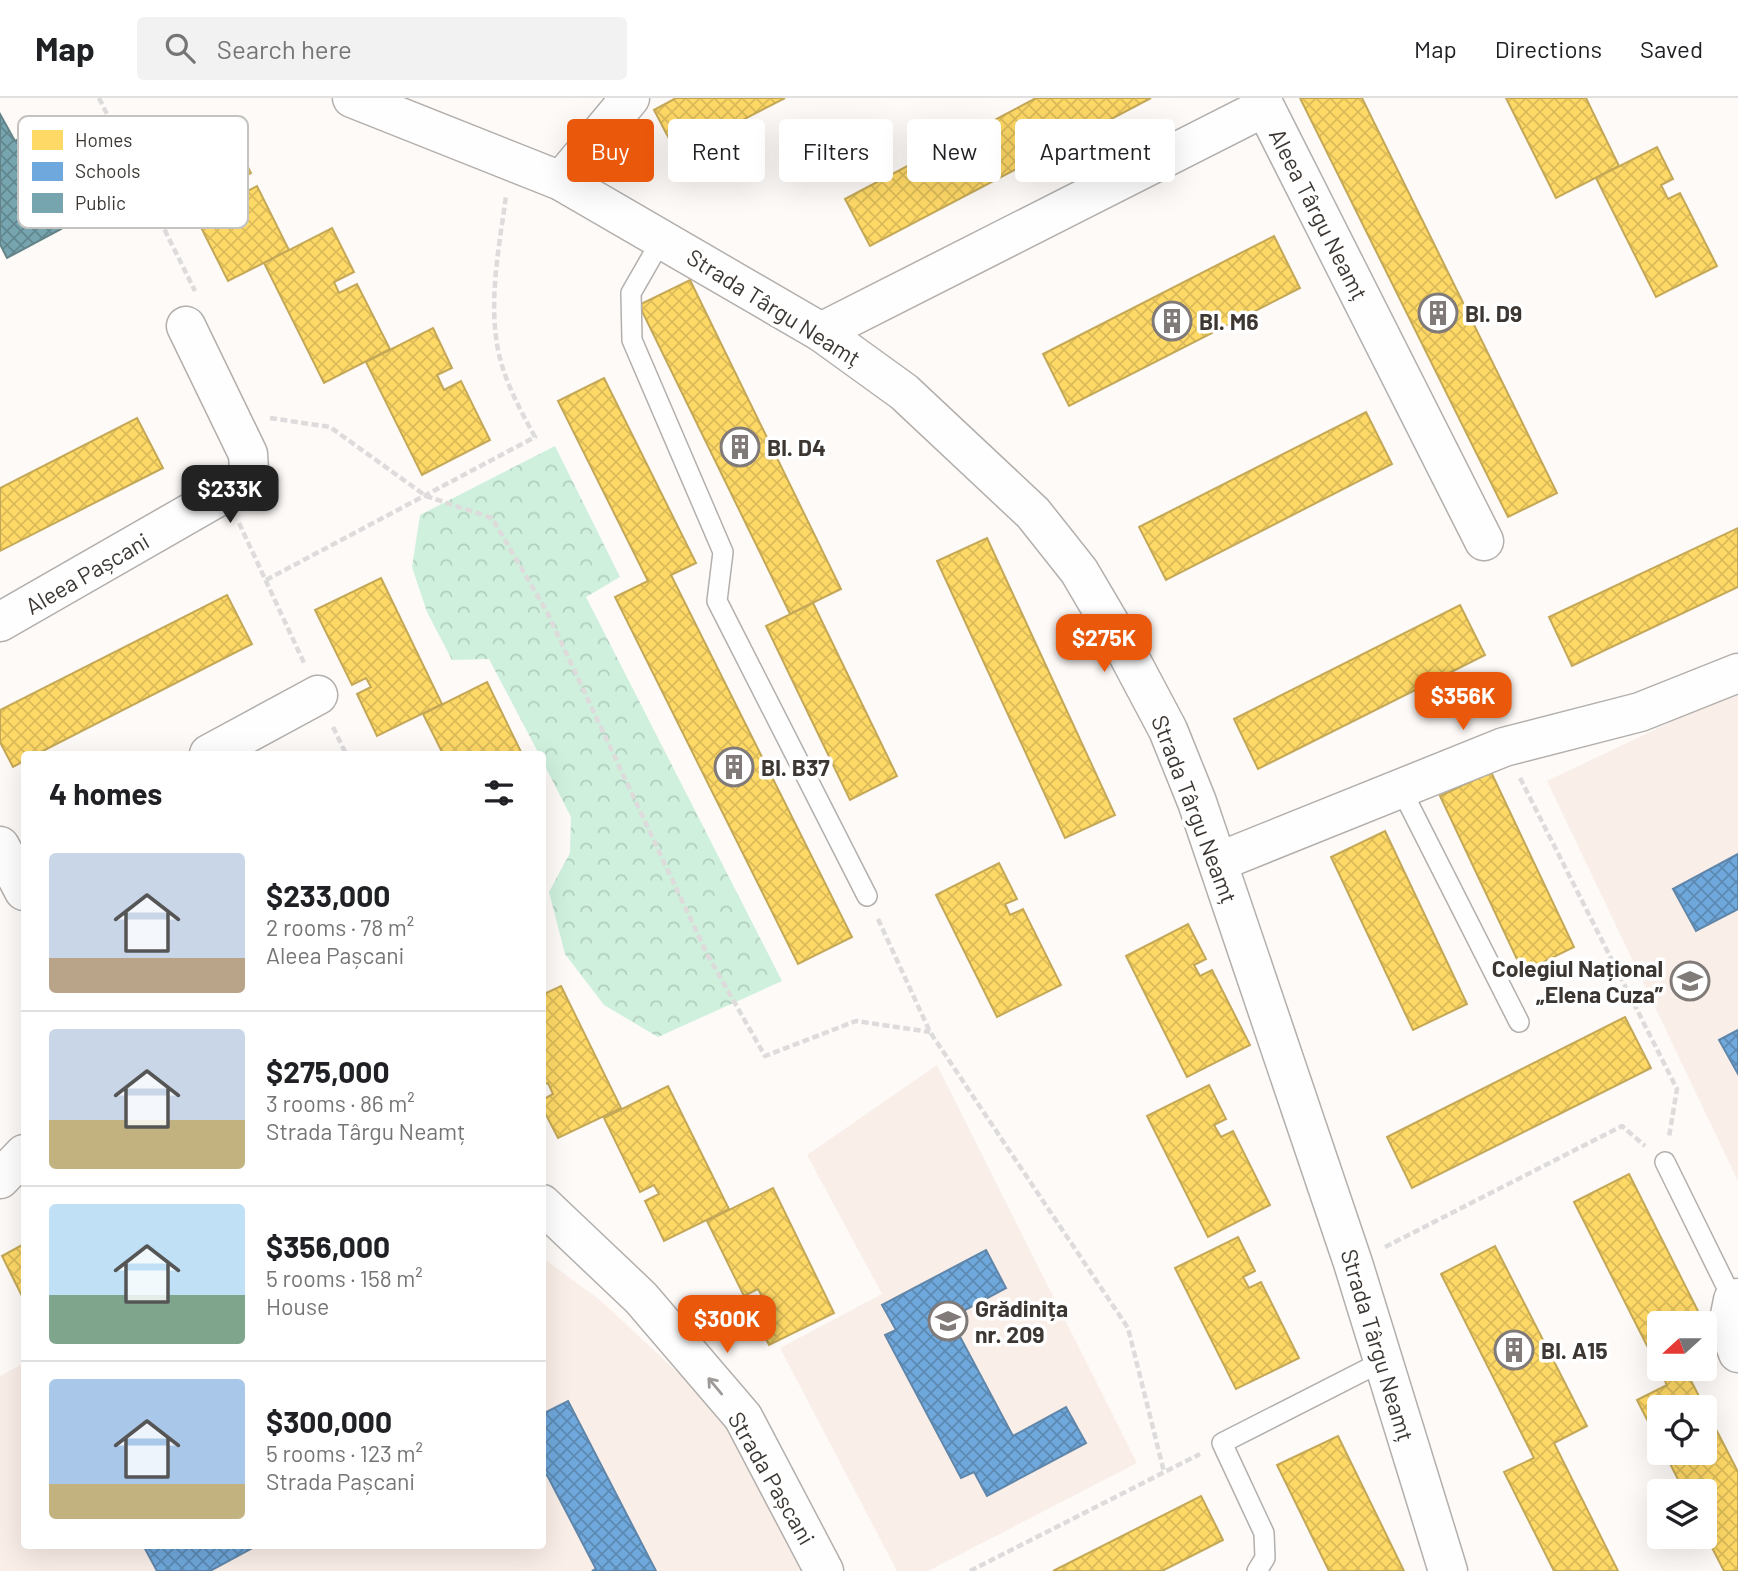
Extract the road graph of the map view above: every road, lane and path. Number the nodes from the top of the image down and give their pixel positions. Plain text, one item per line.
1 (352, 98) edge
2 (630, 98) edge
3 (511, 159) junction
4 (561, 181) junction
5 (662, 239) junction
6 (186, 326) dead end
7 (821, 332) junction
8 (258, 416) dead end
9 (426, 496) junction
10 (1484, 541) dead end
11 (266, 580) dead end
12 (0, 622) edge
13 (1738, 673) edge
14 (318, 695) dead end
15 (1504, 747) junction
16 (215, 751) edge
17 (1401, 789) junction
18 (1218, 862) junction
19 (867, 896) joint
20 (1519, 1022) dead end
21 (930, 1032) junction
22 (1665, 1162) junction
23 (546, 1208) edge
24 (1353, 1263) junction
25 (1736, 1299) edge
26 (1738, 1353) edge
27 (1383, 1360) junction
28 (1222, 1443) junction
29 (1164, 1472) junction
30 (824, 1571) edge
31 (970, 1571) edge
32 (1257, 1571) edge
33 (1448, 1571) edge

1 - 3 street, Strada Târgu Neamț
2 - 4 street
3 - 4 street, Strada Târgu Neamț
3 - 9 path
4 - 5 street, Strada Târgu Neamț
5 - 7 street, Strada Târgu Neamț
5 - 19 lane, Strada Târgu Neamț
6 - 12 street, Aleea Pașcani
7 - 10 street, Aleea Târgu Neamț
7 - 18 street, Strada Târgu Neamț
8 - 9 path
9 - 11 path
9 - 21 path
13 - 15 street
14 - 16 street
15 - 17 street
15 - 22 path
17 - 18 street
17 - 20 lane
18 - 24 street, Strada Târgu Neamț
19 - 21 path
21 - 29 path
22 - 24 path
22 - 25 lane
30 -> 23 street, Strada Pașcani
24 - 27 street, Strada Târgu Neamț
25 - 26 street
27 - 28 lane
27 - 33 street, Strada Târgu Neamț
28 - 29 path
28 - 32 lane
29 - 31 path

